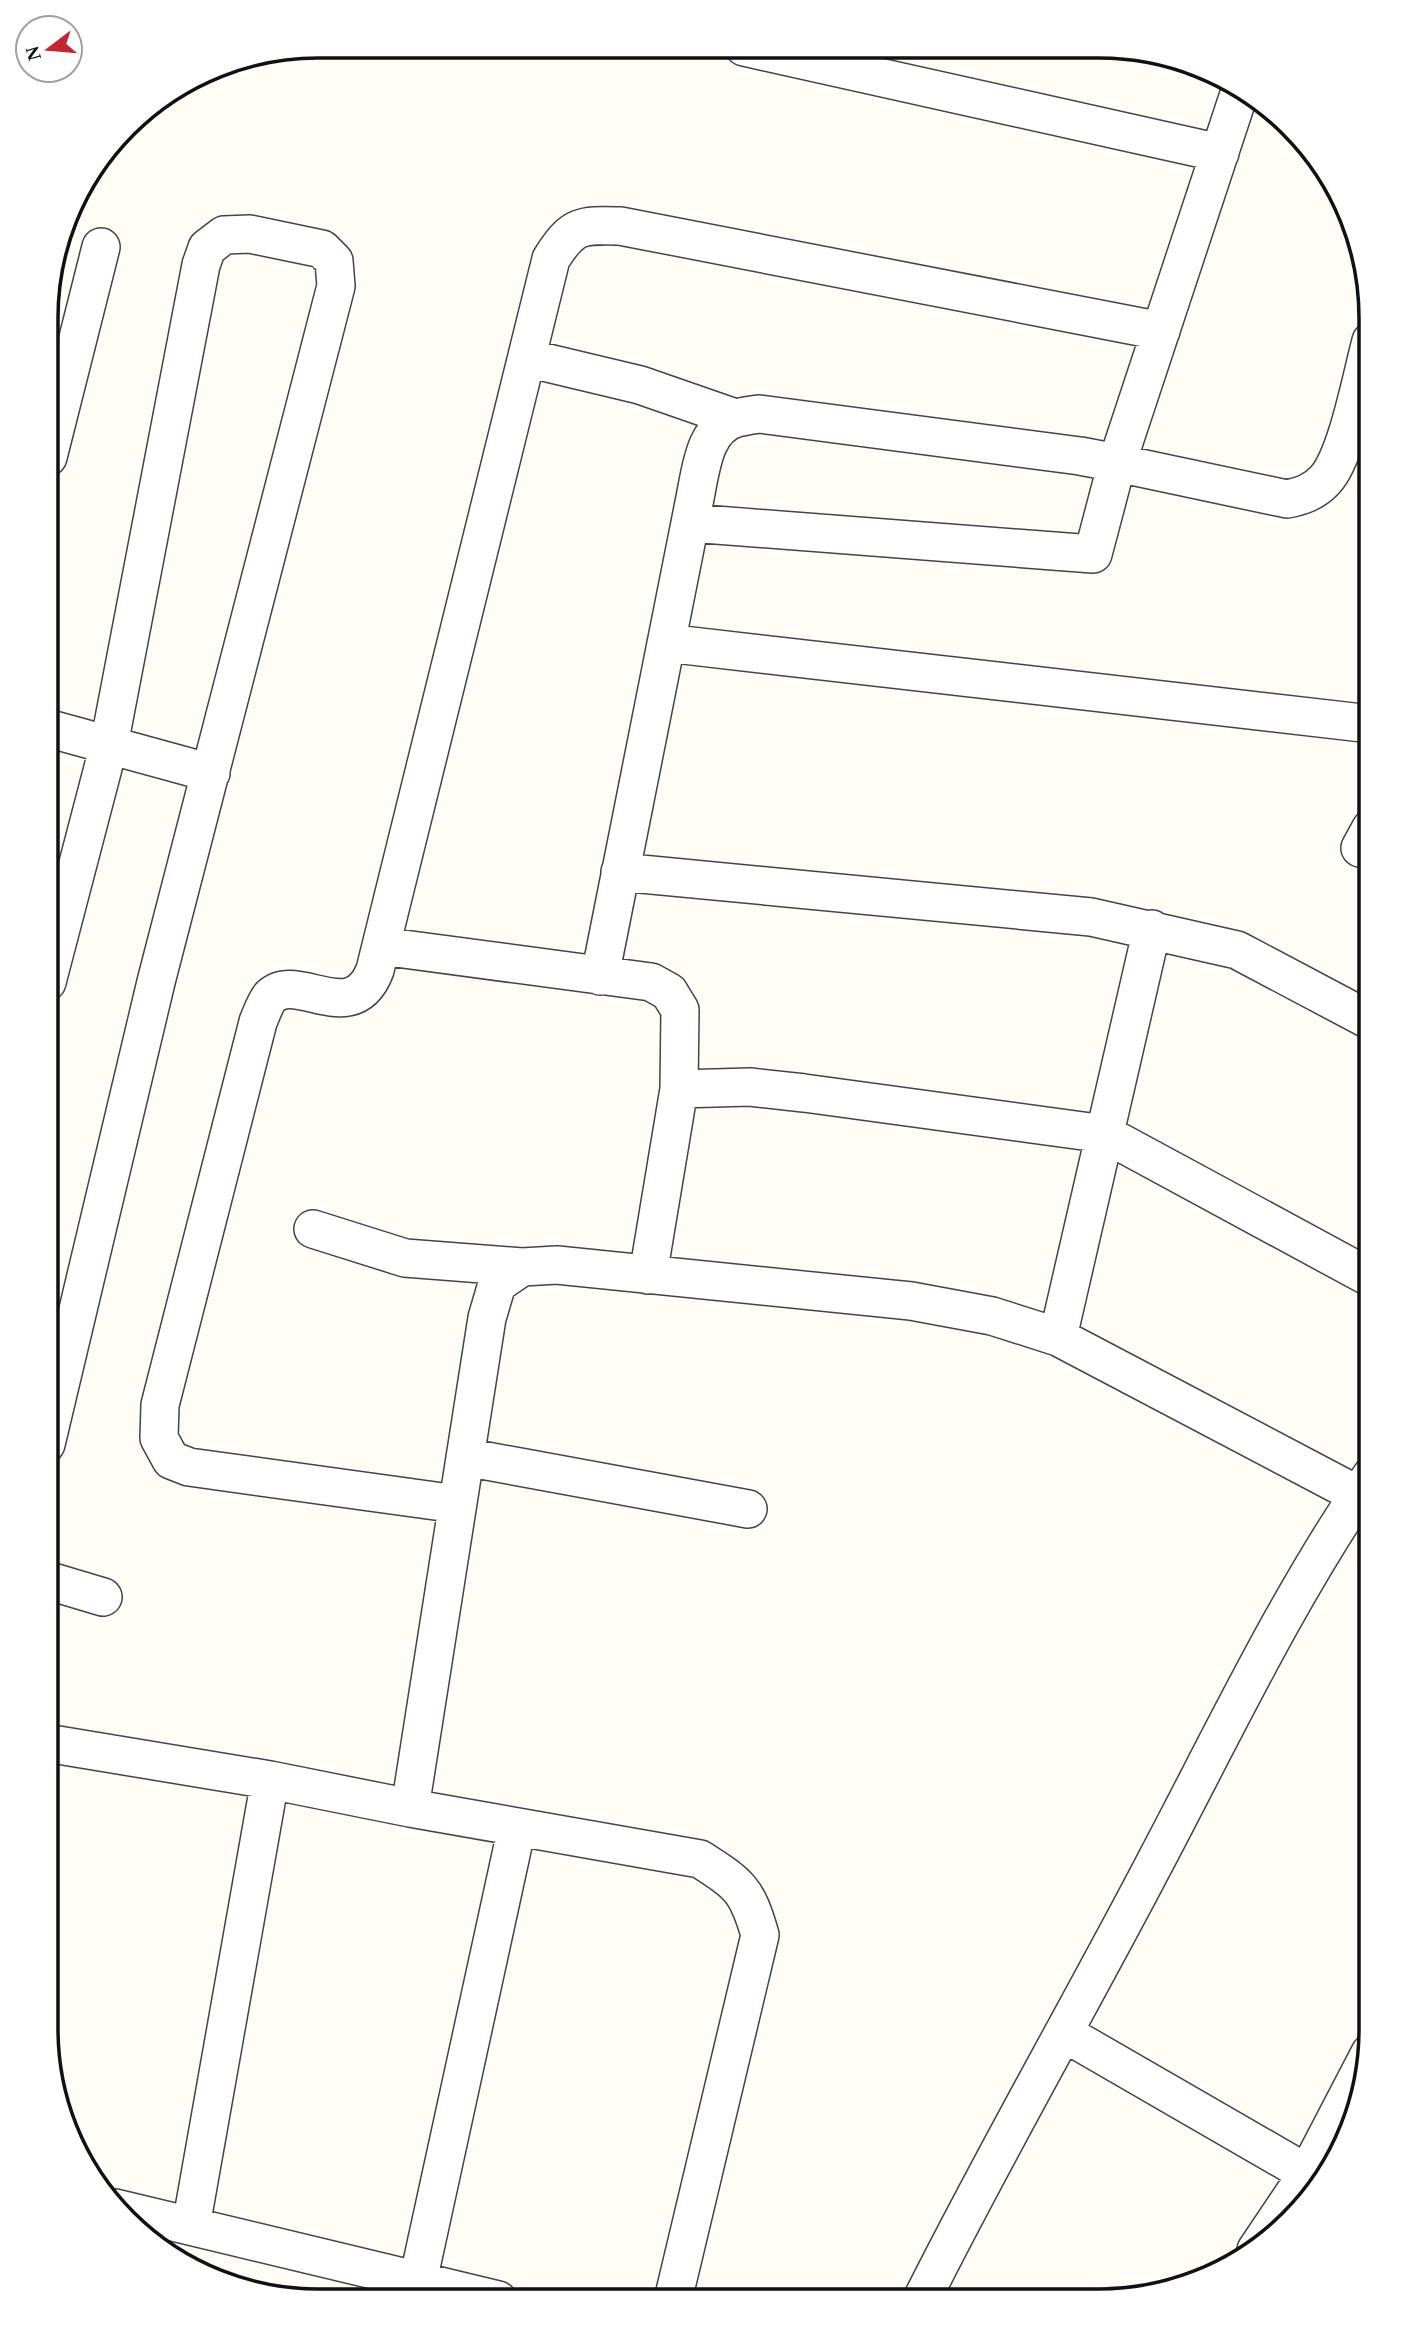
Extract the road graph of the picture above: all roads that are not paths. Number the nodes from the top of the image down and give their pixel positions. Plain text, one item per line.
1 (850, 58) edge
2 (1238, 98) edge
3 (1220, 153) junction
4 (101, 247) dead end
5 (1161, 331) junction
6 (527, 358) junction
7 (1359, 387) edge
8 (58, 412) edge
9 (735, 418) junction
10 (1117, 463) junction
11 (693, 510) junction
12 (666, 643) junction
13 (1359, 722) edge
14 (58, 731) edge
15 (109, 745) junction
16 (211, 773) junction
17 (620, 872) junction
18 (1152, 929) junction
19 (58, 940) edge
20 (381, 946) junction
21 (600, 976) junction
22 (1359, 1015) edge
23 (679, 1089) junction
24 (1105, 1134) junction
25 (313, 1229) dead end
26 (522, 1267) junction
27 (1359, 1272) edge
28 (648, 1275) junction
29 (1058, 1337) junction
30 (58, 1394) edge
31 (464, 1457) junction
32 (1359, 1483) edge
33 (1359, 1493) edge
34 (457, 1504) junction
35 (748, 1509) dead end
36 (58, 1584) edge
37 (103, 1597) dead end
38 (58, 1745) edge
39 (270, 1780) junction
40 (410, 1808) junction
41 (517, 1827) junction
42 (1064, 2034) junction
43 (1349, 2101) edge
44 (1318, 2169) edge
45 (1313, 2177) edge
46 (133, 2212) edge
47 (191, 2226) junction
48 (418, 2281) junction
49 (452, 2289) edge
50 (676, 2289) edge
51 (927, 2289) edge

1 - 3 street
2 - 3 street
3 - 5 street
4 - 8 street
5 - 6 street
5 - 10 street
6 - 9 street
6 - 20 street
7 - 10 street
9 - 10 street
9 - 11 street
10 - 11 street
11 - 12 street
12 - 13 street
12 - 17 street
14 - 15 street
15 - 16 street
15 - 16 street
15 - 19 street
16 - 30 street
17 - 18 street
17 - 21 street
18 - 22 street
18 - 24 street
20 - 21 street
20 - 34 street
21 - 23 street
23 - 24 street
23 - 28 street
24 - 27 street
24 - 29 street
25 - 26 street
26 - 28 street
26 - 31 street
28 - 29 street
29 - 32 street
31 - 34 street
31 - 35 street
33 - 42 street
34 - 40 street
36 - 37 street
38 - 39 street
39 - 40 street
39 - 47 street
40 - 41 street
41 - 48 street
41 - 50 street
42 - 45 street
42 - 51 street
43 - 44 street
46 - 47 street
47 - 48 street
48 - 49 street

